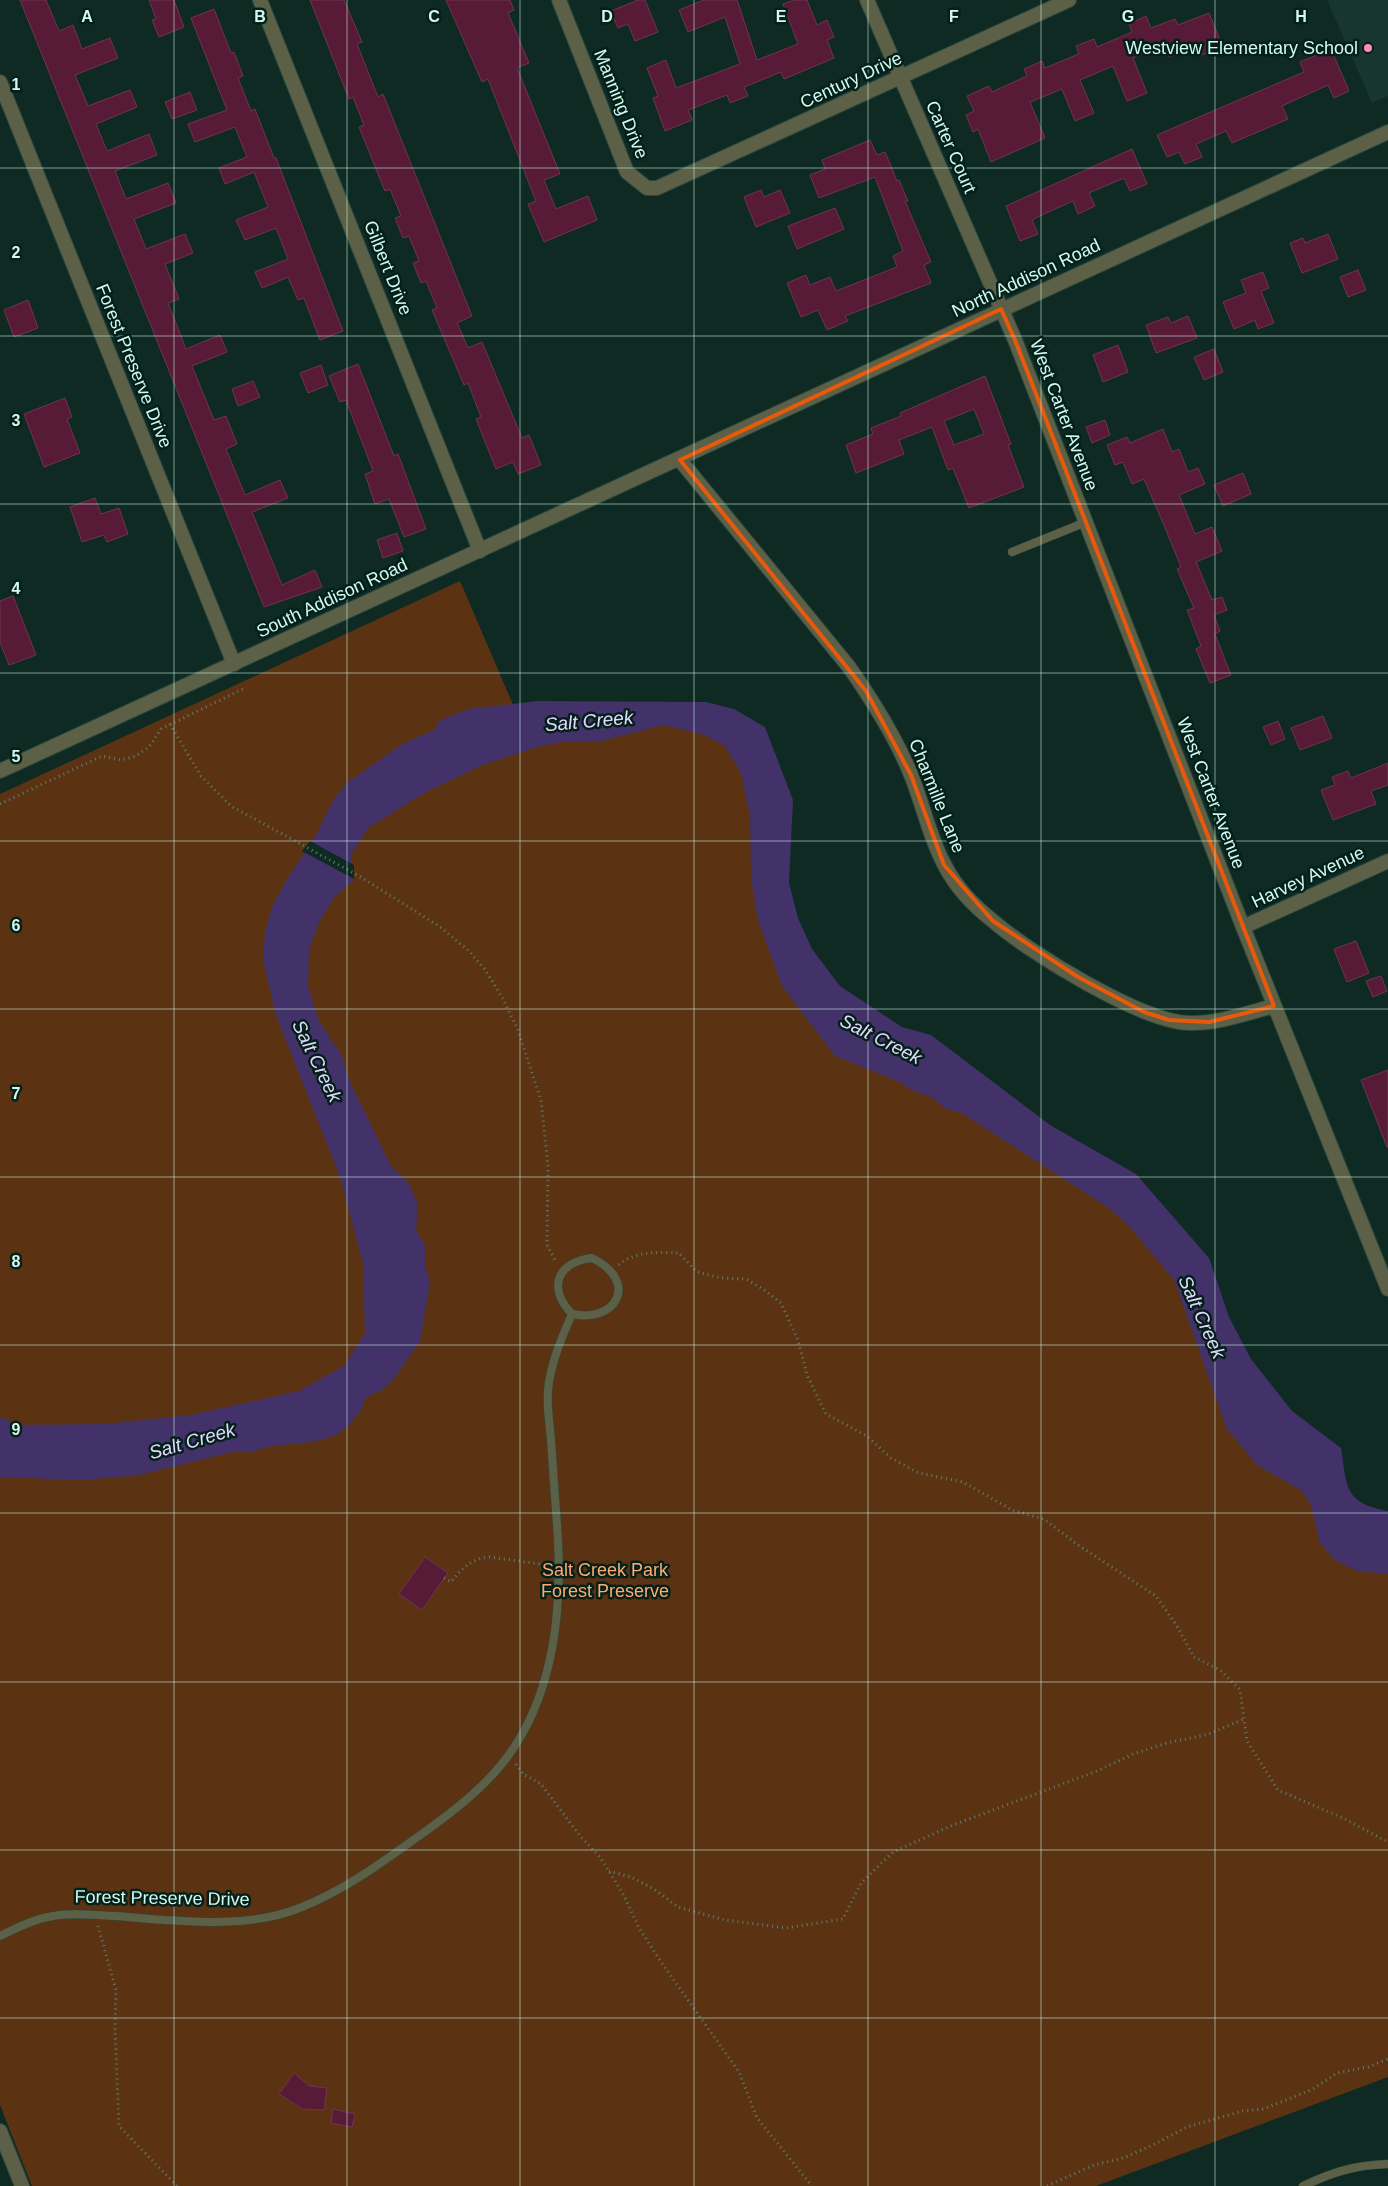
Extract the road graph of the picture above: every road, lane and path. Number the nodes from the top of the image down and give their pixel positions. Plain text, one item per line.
1 (260, 0) edge
2 (559, 0) edge
3 (867, 0) edge
4 (1069, 0) edge
5 (900, 78) junction
6 (0, 82) edge
7 (1388, 132) edge
8 (647, 188) joint
9 (1001, 309) junction
10 (680, 460) junction
11 (1086, 522) junction
12 (480, 551) junction
13 (1012, 552) dead end
14 (234, 664) junction
15 (245, 688) dead end
16 (170, 724) junction
17 (0, 771) edge
18 (0, 804) edge
19 (1388, 861) edge
20 (1243, 927) junction
21 (1274, 1006) junction
22 (1384, 1264) edge
23 (563, 1270) junction
24 (613, 1271) junction
25 (1388, 1289) edge
26 (572, 1314) junction
27 (558, 1566) junction
28 (444, 1578) dead end
29 (1244, 1719) junction
30 (509, 1755) junction
31 (1388, 1842) edge
32 (609, 1871) junction
33 (95, 1915) junction
34 (0, 1936) edge
35 (1388, 2059) edge
36 (0, 2131) edge
37 (1388, 2164) edge
38 (22, 2186) edge
39 (177, 2186) edge
40 (812, 2186) edge
41 (1047, 2186) edge
42 (1303, 2186) edge

1 - 12 street, Gilbert Drive
2 - 8 street, Manning Drive
3 - 5 street, Carter Court
4 - 5 street, Century Drive
5 - 8 street, Century Drive
5 - 9 street, Carter Court
6 - 14 street, Forest Preserve Drive
7 - 9 street, North Addison Road
9 - 10 street, North Addison Road
9 - 11 street, West Carter Avenue
10 - 12 street, South Addison Road
10 - 21 street, Charmille Lane
11 - 13 lane
11 - 20 street, West Carter Avenue
12 - 14 street, South Addison Road
14 - 17 street, South Addison Road
15 - 16 path
16 - 18 path
16 - 23 path
19 - 20 street, Harvey Avenue
20 - 21 street, West Carter Avenue
21 - 22 street, West Carter Avenue
22 - 25 street, West Carter Avenue
23 - 24 lane
23 - 26 lane
24 - 26 lane
24 - 29 path
26 - 27 lane, Forest Preserve Drive
27 - 28 path
27 - 30 lane, Forest Preserve Drive
29 - 31 path
29 - 32 path
30 - 32 path
30 - 33 lane, Forest Preserve Drive
32 - 40 path
33 - 34 lane, Forest Preserve Drive
33 - 39 path
35 - 41 path
36 - 38 street
37 - 42 lane

